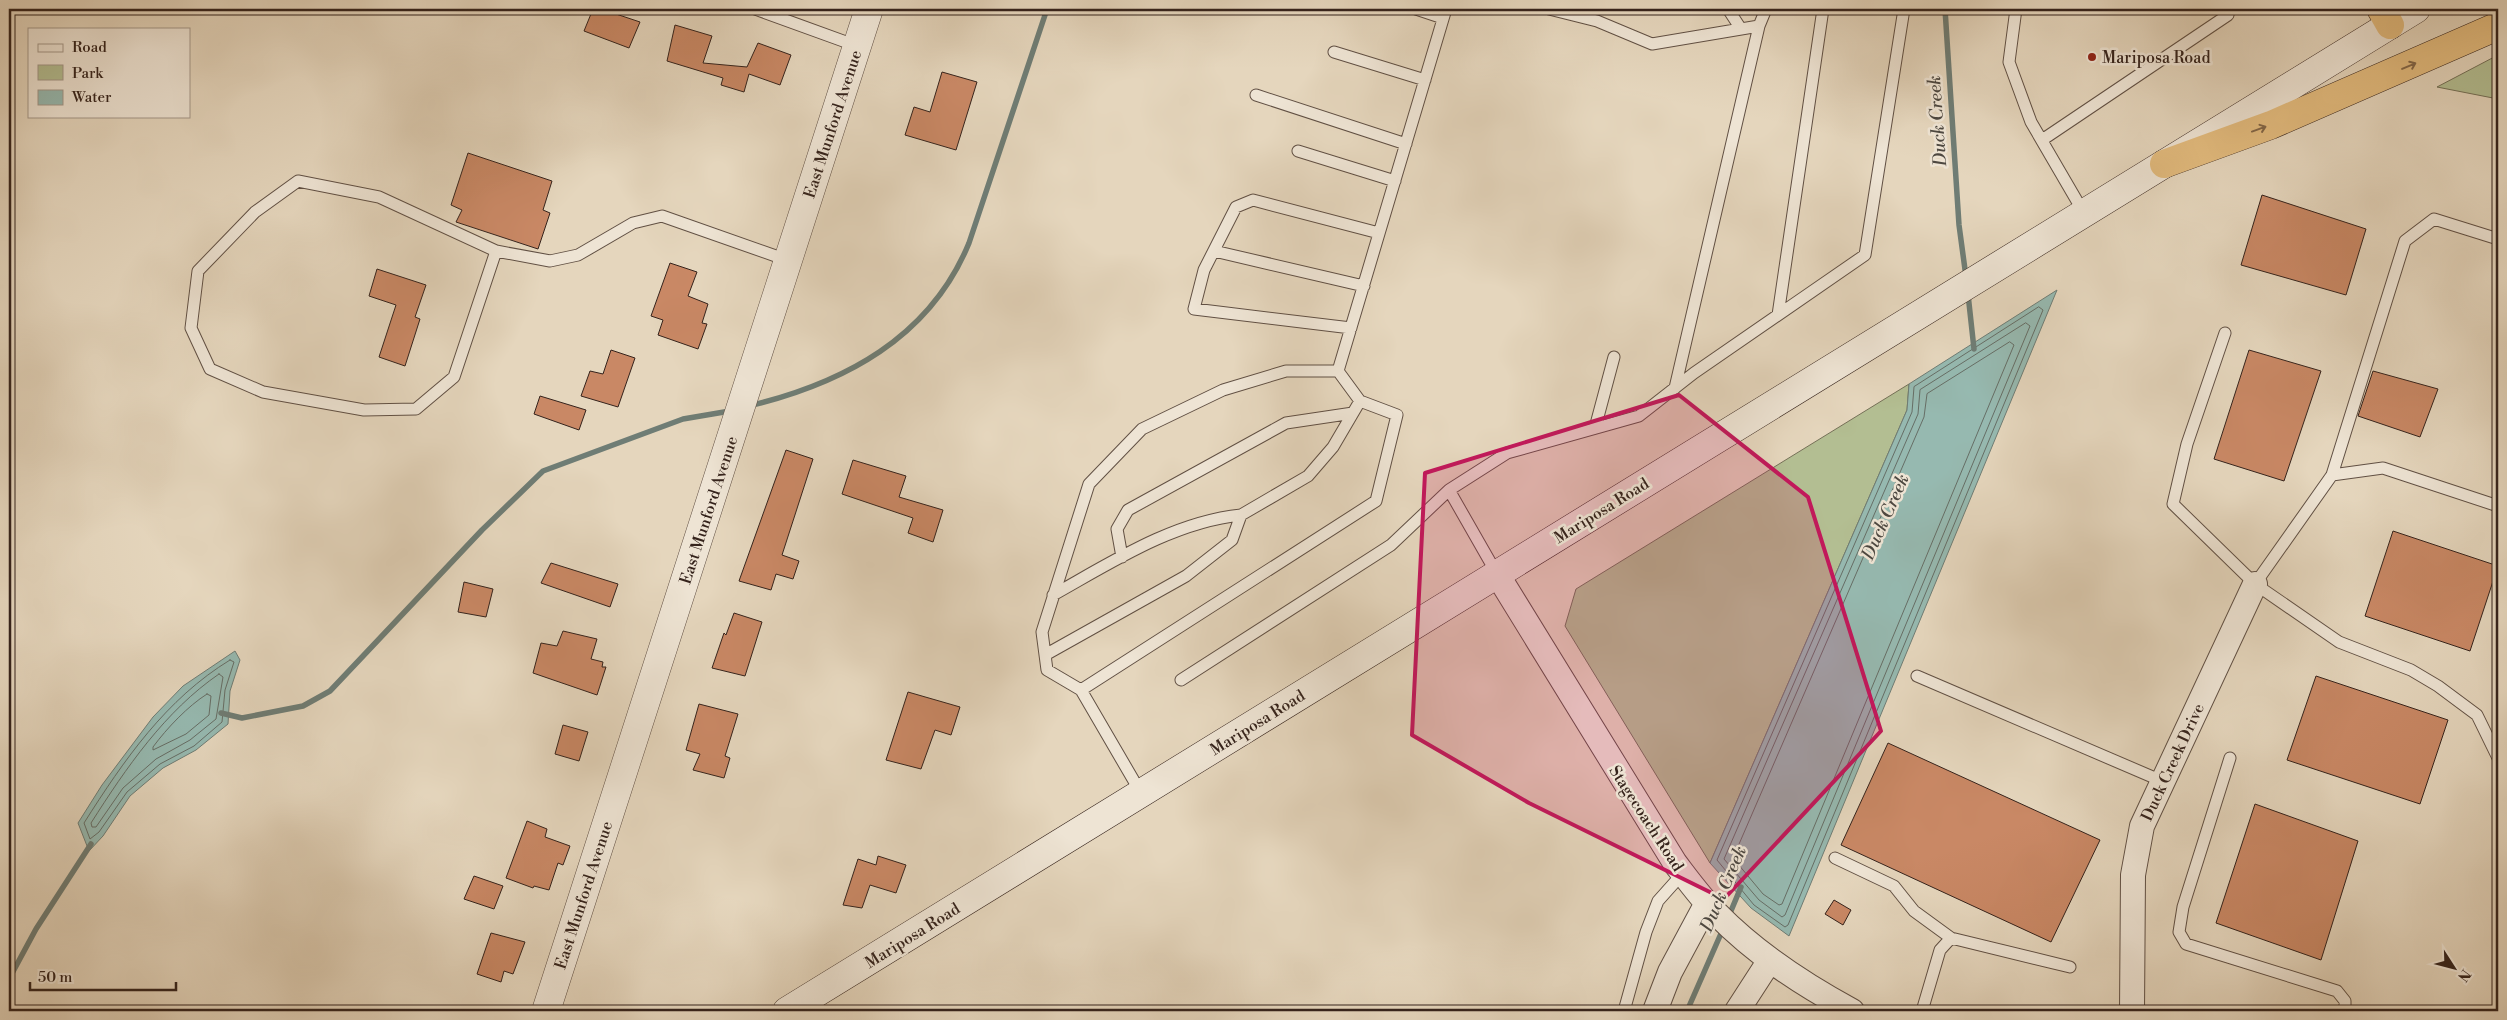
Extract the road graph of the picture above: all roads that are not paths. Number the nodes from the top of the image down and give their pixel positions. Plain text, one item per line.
1 (755, 9) edge
2 (870, 9) edge
3 (1416, 9) edge
4 (1549, 9) edge
5 (1728, 9) edge
6 (1766, 9) edge
7 (1822, 9) edge
8 (1904, 9) edge
9 (2016, 9) edge
10 (2229, 9) edge
11 (2416, 9) edge
12 (1445, 13) edge
13 (2385, 17) edge
14 (1759, 26) junction
15 (2498, 26) edge
16 (1741, 29) junction
17 (858, 46) junction
18 (1334, 52) dead end
19 (1425, 80) junction
20 (1256, 95) dead end
21 (2042, 140) junction
22 (1406, 144) junction
23 (1298, 151) dead end
24 (2164, 164) junction
25 (1395, 181) junction
26 (2084, 213) junction
27 (1379, 233) junction
28 (2498, 239) edge
29 (496, 251) junction
30 (1214, 251) junction
31 (787, 260) junction
32 (1364, 286) junction
33 (1778, 315) junction
34 (1351, 328) junction
35 (2225, 333) dead end
36 (1614, 357) dead end
37 (1338, 371) junction
38 (1675, 388) junction
39 (1360, 401) junction
40 (1353, 413) junction
41 (1595, 428) junction
42 (2332, 475) junction
43 (1449, 490) junction
44 (2498, 506) edge
45 (1241, 515) junction
46 (1122, 557) junction
47 (1497, 574) junction
48 (2255, 584) junction
49 (1054, 595) junction
50 (1045, 655) junction
51 (1917, 676) dead end
52 (1181, 680) dead end
53 (1081, 690) junction
54 (2230, 758) dead end
55 (2498, 758) edge
56 (2162, 781) junction
57 (1141, 793) junction
58 (1835, 858) dead end
59 (1682, 873) junction
60 (1706, 903) junction
61 (1951, 938) junction
62 (1770, 960) junction
63 (2070, 967) dead end
64 (546, 1011) edge
65 (787, 1011) edge
66 (1624, 1011) edge
67 (1655, 1011) edge
68 (1738, 1011) edge
69 (1852, 1011) edge
70 (1922, 1011) edge
71 (2132, 1011) edge
72 (2345, 1011) edge

1 - 17 lane
2 - 17 main road, East Munford Avenue
3 - 12 lane
4 - 16 lane
5 - 16 lane
6 - 14 lane
7 - 33 lane
8 - 33 lane
9 - 21 lane
10 - 21 lane
11 - 13 main road, Mariposa Road
12 - 19 lane
13 - 24 main road, Mariposa Road
14 - 16 lane
14 - 38 lane
24 -> 15 highway
17 - 31 main road, East Munford Avenue
18 - 19 lane
19 - 22 lane
20 - 22 lane
21 - 26 lane
22 - 25 lane
23 - 25 lane
24 - 26 main road, Mariposa Road
25 - 27 lane
26 - 47 main road, Mariposa Road
27 - 30 lane
27 - 32 lane
28 - 42 lane
29 - 29 lane
29 - 31 lane
30 - 32 lane
30 - 34 lane
31 - 64 main road, East Munford Avenue
32 - 34 lane
33 - 38 lane
34 - 37 lane
35 - 48 lane
36 - 41 lane
37 - 39 lane
37 - 49 lane
38 - 41 lane
39 - 40 lane
39 - 53 lane
40 - 45 lane
40 - 46 lane
41 - 43 lane
42 - 44 lane
42 - 48 lane
43 - 47 lane
43 - 52 lane
45 - 46 lane
45 - 50 lane
46 - 49 lane
47 - 57 main road, Mariposa Road
47 - 59 street, Stagecoach Road
48 - 55 lane
48 - 56 street, Duck Creek Drive
49 - 50 lane
50 - 53 lane
51 - 56 lane
53 - 57 lane
54 - 72 lane
56 - 71 street, Duck Creek Drive
57 - 65 main road, Mariposa Road
58 - 61 lane
59 - 60 street, Stagecoach Road
59 - 66 lane
60 - 62 street, Stagecoach Road
60 - 67 street
61 - 63 lane
61 - 70 lane
62 - 68 street
62 - 69 street, Stagecoach Road

